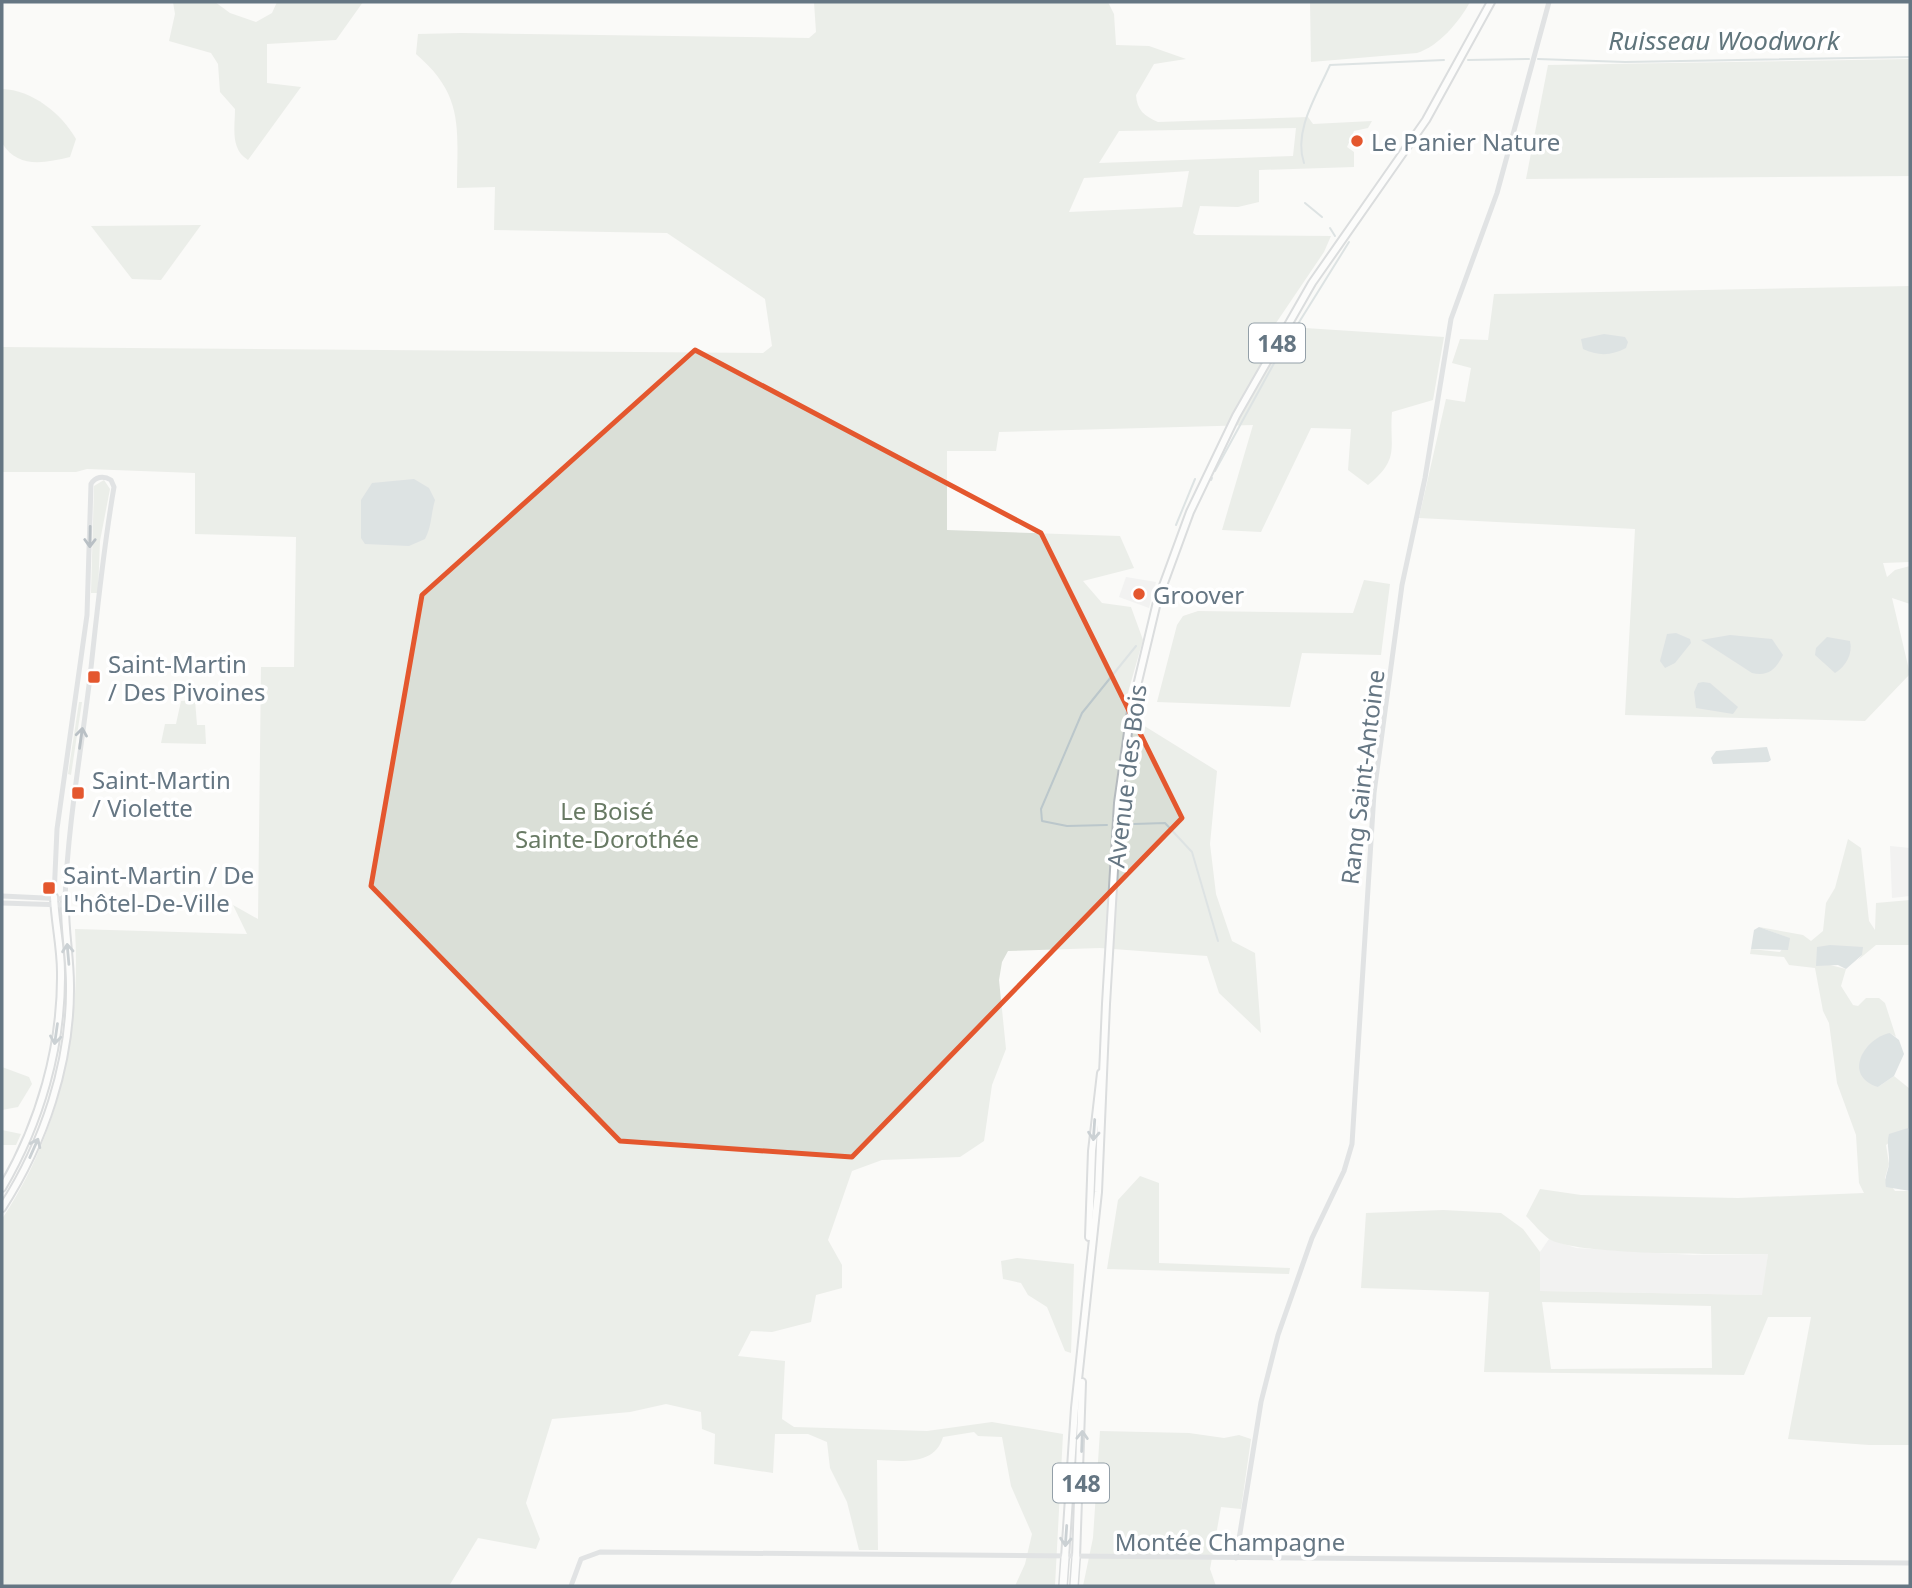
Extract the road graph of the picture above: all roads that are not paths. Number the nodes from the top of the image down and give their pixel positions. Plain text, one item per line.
1 (1491, 2) edge
2 (1549, 2) edge
3 (2, 896) edge
4 (54, 901) junction
5 (65, 902) junction
6 (2, 903) edge
7 (2, 1188) edge
8 (2, 1208) edge
9 (1082, 1363) junction
10 (1065, 1558) junction
11 (1076, 1558) junction
12 (1236, 1558) junction
13 (1910, 1563) edge
14 (571, 1586) edge
15 (1063, 1586) edge
16 (1074, 1586) edge

1 - 9 main road, Avenue des Bois / 148
2 - 12 street, Rang Saint-Antoine
3 - 4 street
4 - 5 street
5 -> 4 street
4 - 6 street
4 -> 7 main road
8 -> 5 main road
9 -> 10 main road, Avenue des Bois / 148
11 -> 9 main road, Avenue des Bois / 148
10 - 11 street, Montée Champagne
10 - 14 street, Montée Champagne
10 - 15 highway
11 - 12 street, Montée Champagne
11 - 16 highway
12 - 13 street, Montée Champagne

